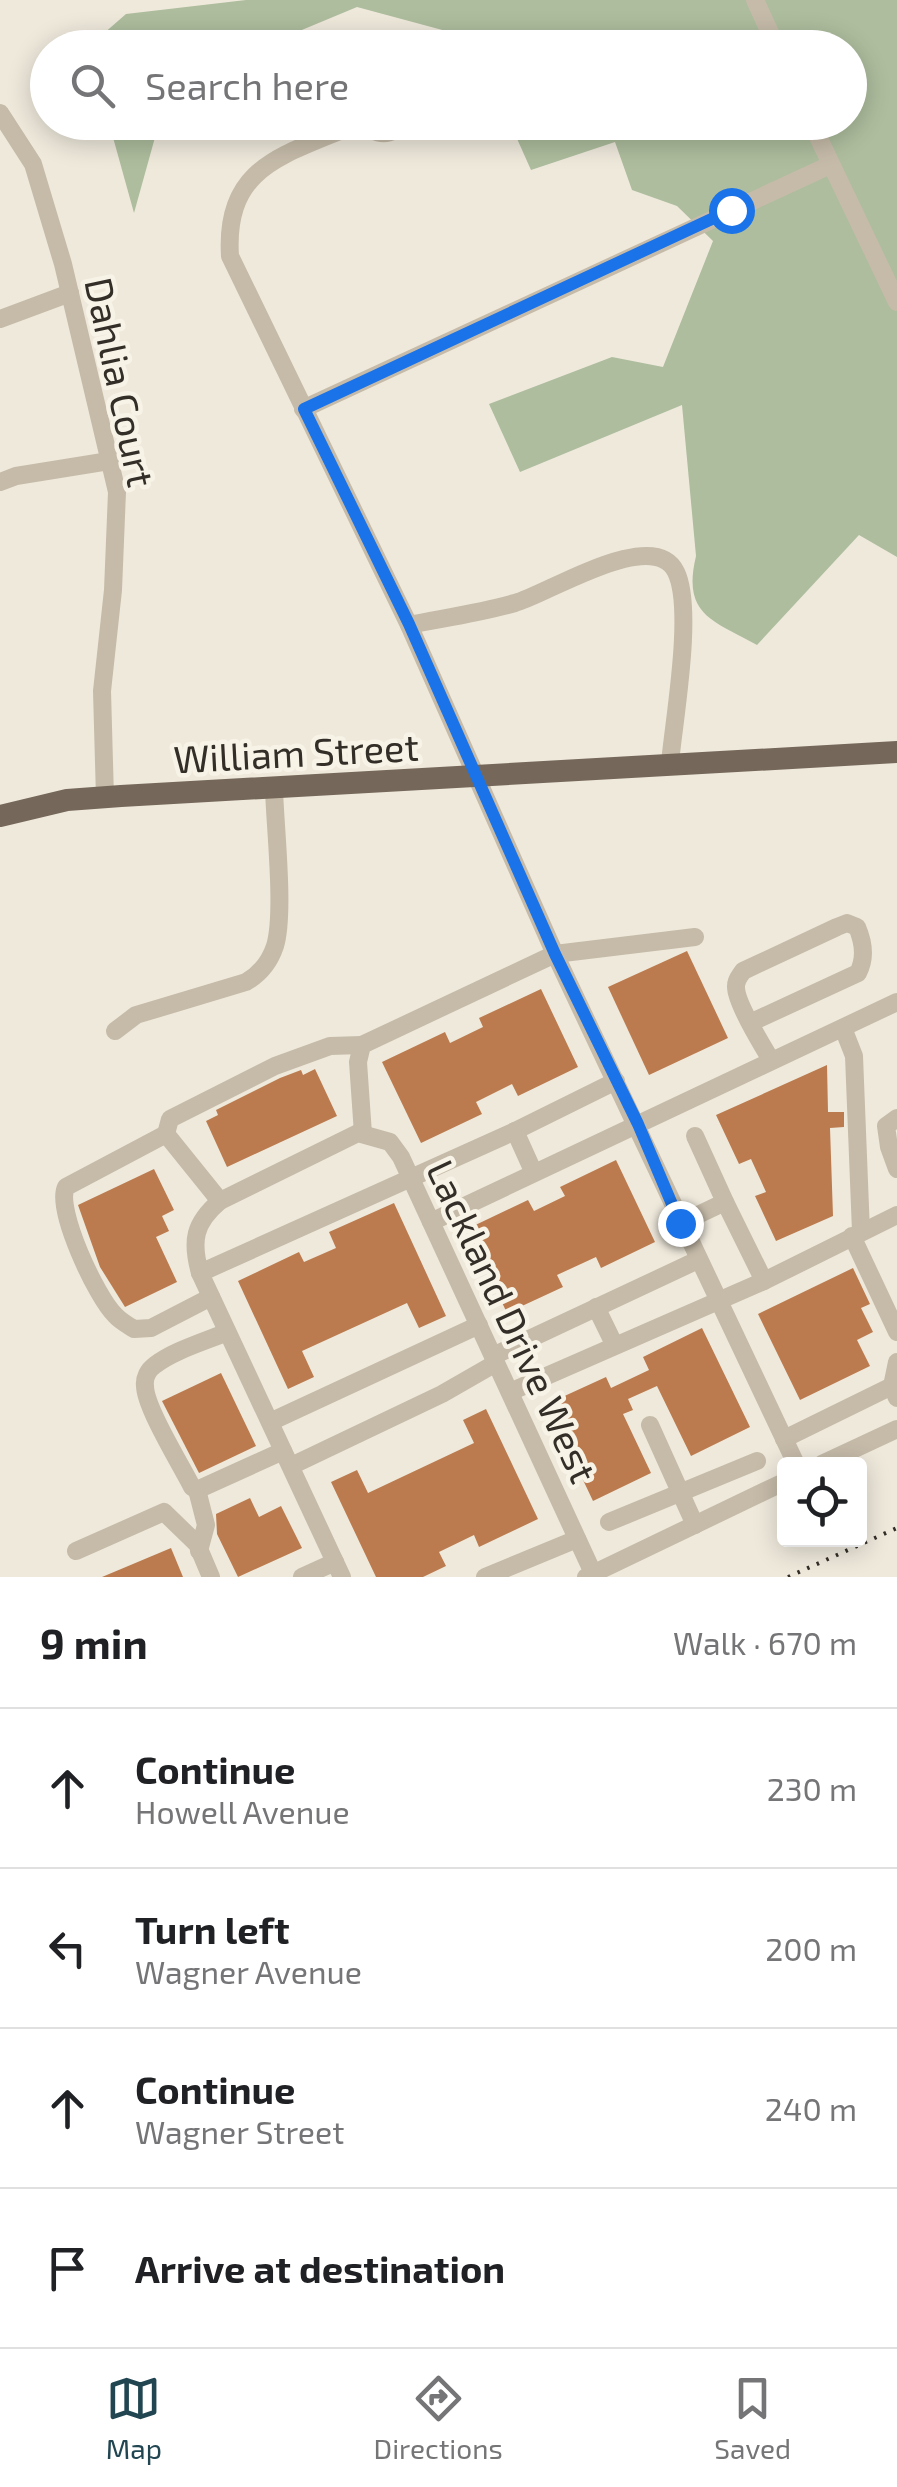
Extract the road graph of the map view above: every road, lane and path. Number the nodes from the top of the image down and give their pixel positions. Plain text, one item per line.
1 (755, 0) edge
2 (768, 30) edge
3 (0, 114) edge
4 (321, 140) edge
5 (819, 140) edge
6 (830, 165) junction
7 (70, 292) junction
8 (897, 302) edge
9 (0, 320) edge
10 (304, 409) junction
11 (109, 461) junction
12 (0, 482) edge
13 (409, 624) junction
14 (897, 752) edge
15 (670, 763) junction
16 (475, 777) junction
17 (274, 789) junction
18 (104, 798) junction
19 (0, 816) edge
20 (695, 938) dead end
21 (555, 954) junction
22 (897, 1002) edge
23 (755, 1020) junction
24 (843, 1028) junction
25 (115, 1030) dead end
26 (362, 1045) junction
27 (771, 1060) junction
28 (616, 1081) junction
29 (897, 1118) edge
30 (638, 1124) junction
31 (515, 1131) junction
32 (166, 1134) junction
33 (363, 1134) junction
34 (695, 1136) dead end
35 (897, 1169) edge
36 (533, 1172) junction
37 (411, 1178) junction
38 (220, 1201) junction
39 (725, 1202) junction
40 (897, 1215) edge
41 (431, 1222) junction
42 (680, 1223) junction
43 (856, 1234) junction
44 (698, 1260) junction
45 (200, 1272) junction
46 (764, 1281) junction
47 (211, 1296) junction
48 (716, 1299) junction
49 (596, 1307) junction
50 (479, 1325) junction
51 (228, 1332) junction
52 (897, 1332) edge
53 (614, 1344) junction
54 (495, 1359) junction
55 (897, 1362) edge
56 (510, 1392) junction
57 (894, 1392) edge
58 (270, 1422) junction
59 (650, 1425) dead end
60 (897, 1429) edge
61 (784, 1439) junction
62 (793, 1457) edge
63 (837, 1457) edge
64 (288, 1458) junction
65 (757, 1461) dead end
66 (777, 1485) edge
67 (197, 1490) junction
68 (681, 1495) junction
69 (610, 1522) dead end
70 (695, 1525) junction
71 (577, 1539) junction
72 (76, 1551) dead end
73 (200, 1551) junction
74 (339, 1570) edge
75 (589, 1575) edge
76 (211, 1577) edge
77 (302, 1577) edge
78 (485, 1577) edge

1 - 2 street
3 - 7 street, Dahlia Court
4 - 10 street
5 - 6 street
6 - 8 street
6 - 10 street
7 - 9 street
7 - 11 street, Dahlia Court
10 - 13 street
11 - 12 street
11 - 18 street, Dahlia Court
13 - 15 street
13 - 16 street
14 - 15 main road, William Street
15 - 16 main road, William Street
16 - 17 main road, William Street
16 - 21 street
17 - 18 main road, William Street
17 - 25 street
18 - 19 main road, William Street
20 - 21 street
21 - 26 street
21 - 28 street
22 - 24 street
23 - 23 street
23 - 27 street
24 - 27 street
24 - 43 street
26 - 32 street
26 - 33 street
27 - 30 street
28 - 30 street
28 - 31 street
29 - 35 street
30 - 36 street
30 - 42 street
31 - 36 street
31 - 37 street
32 - 38 street
32 - 47 street
33 - 37 street, Lackland Drive West
33 - 38 street
34 - 39 street
36 - 41 street
37 - 41 street, Lackland Drive West
37 - 45 street
38 - 45 street
39 - 42 street
39 - 46 street
40 - 43 street
41 - 50 street, Lackland Drive West
42 - 44 street
43 - 46 street
43 - 52 street
44 - 48 street
44 - 49 street
45 - 47 street
46 - 48 street
47 - 51 street
48 - 53 street
48 - 61 street
49 - 53 street
49 - 54 street
50 - 54 street, Lackland Drive West
50 - 58 street
51 - 58 street
51 - 67 street
53 - 56 street
54 - 56 street, Lackland Drive West
54 - 64 street
55 - 57 street
56 - 71 street, Lackland Drive West
57 - 61 street
58 - 64 street
59 - 68 street
60 - 63 street
61 - 62 street
64 - 67 street
64 - 74 street
65 - 68 street
66 - 70 street
67 - 73 street
68 - 69 street
68 - 70 street
70 - 75 street
71 - 75 street, Lackland Drive West
71 - 78 street
72 - 73 street
73 - 76 street
74 - 77 street

